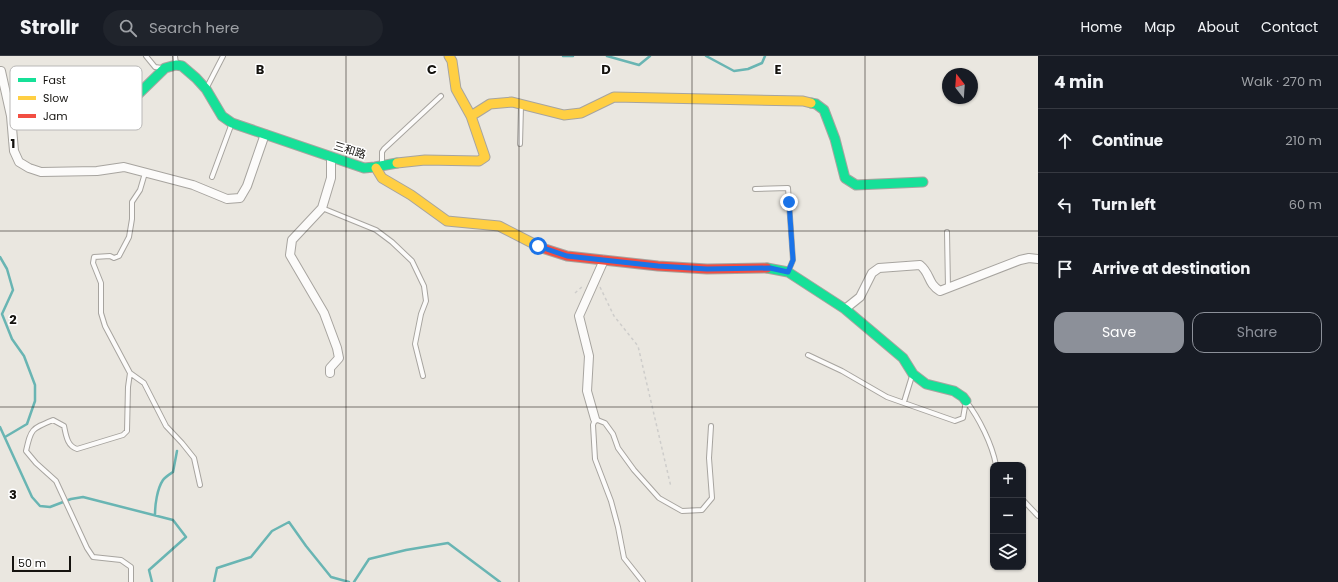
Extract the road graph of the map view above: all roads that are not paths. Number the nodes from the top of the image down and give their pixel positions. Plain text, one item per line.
1 (146, 56) edge
2 (223, 56) edge
3 (449, 56) edge
4 (176, 60) edge
5 (164, 68) junction
6 (1, 71) dead end
7 (142, 90) edge
8 (206, 90) junction
9 (441, 96) dead end
10 (521, 103) junction
11 (10, 112) edge
12 (471, 116) junction
13 (232, 123) junction
14 (12, 130) edge
15 (266, 134) junction
16 (520, 144) dead end
17 (331, 157) junction
18 (379, 167) junction
19 (145, 173) junction
20 (212, 177) dead end
21 (923, 182) dead end
22 (755, 189) dead end
23 (322, 208) junction
24 (947, 232) dead end
25 (1038, 259) edge
26 (604, 260) junction
27 (788, 272) junction
28 (948, 289) junction
29 (845, 310) junction
30 (808, 355) dead end
31 (130, 373) junction
32 (330, 373) dead end
33 (913, 374) junction
34 (423, 376) dead end
35 (966, 401) junction
36 (904, 402) junction
37 (595, 420) junction
38 (711, 426) dead end
39 (995, 462) edge
40 (200, 485) dead end
41 (1026, 503) edge
42 (1038, 516) edge
43 (131, 582) edge
44 (643, 582) edge

1 - 5 lane
2 - 8 lane
3 - 12 street, 三和路
4 - 5 street, 三和路
4 - 8 street, 三和路
5 - 7 street
6 - 11 street
8 - 13 street, 三和路
9 - 18 lane
10 - 12 street
10 - 16 lane
10 - 21 street
12 - 18 street, 三和路
13 - 15 street, 三和路
13 - 20 lane
14 - 19 street
15 - 17 street, 三和路
15 - 19 street
17 - 18 street, 三和路
17 - 23 street
18 - 26 street
19 - 31 lane
22 - 27 lane
23 - 32 street
23 - 34 lane
24 - 28 lane
25 - 28 street
26 - 27 street
26 - 37 street
27 - 29 street
28 - 29 street
29 - 33 street
30 - 36 lane
31 - 40 lane
31 - 43 lane
33 - 35 street
33 - 36 lane
35 - 36 lane
35 - 39 lane
37 - 38 lane
37 - 44 lane
41 - 42 lane

